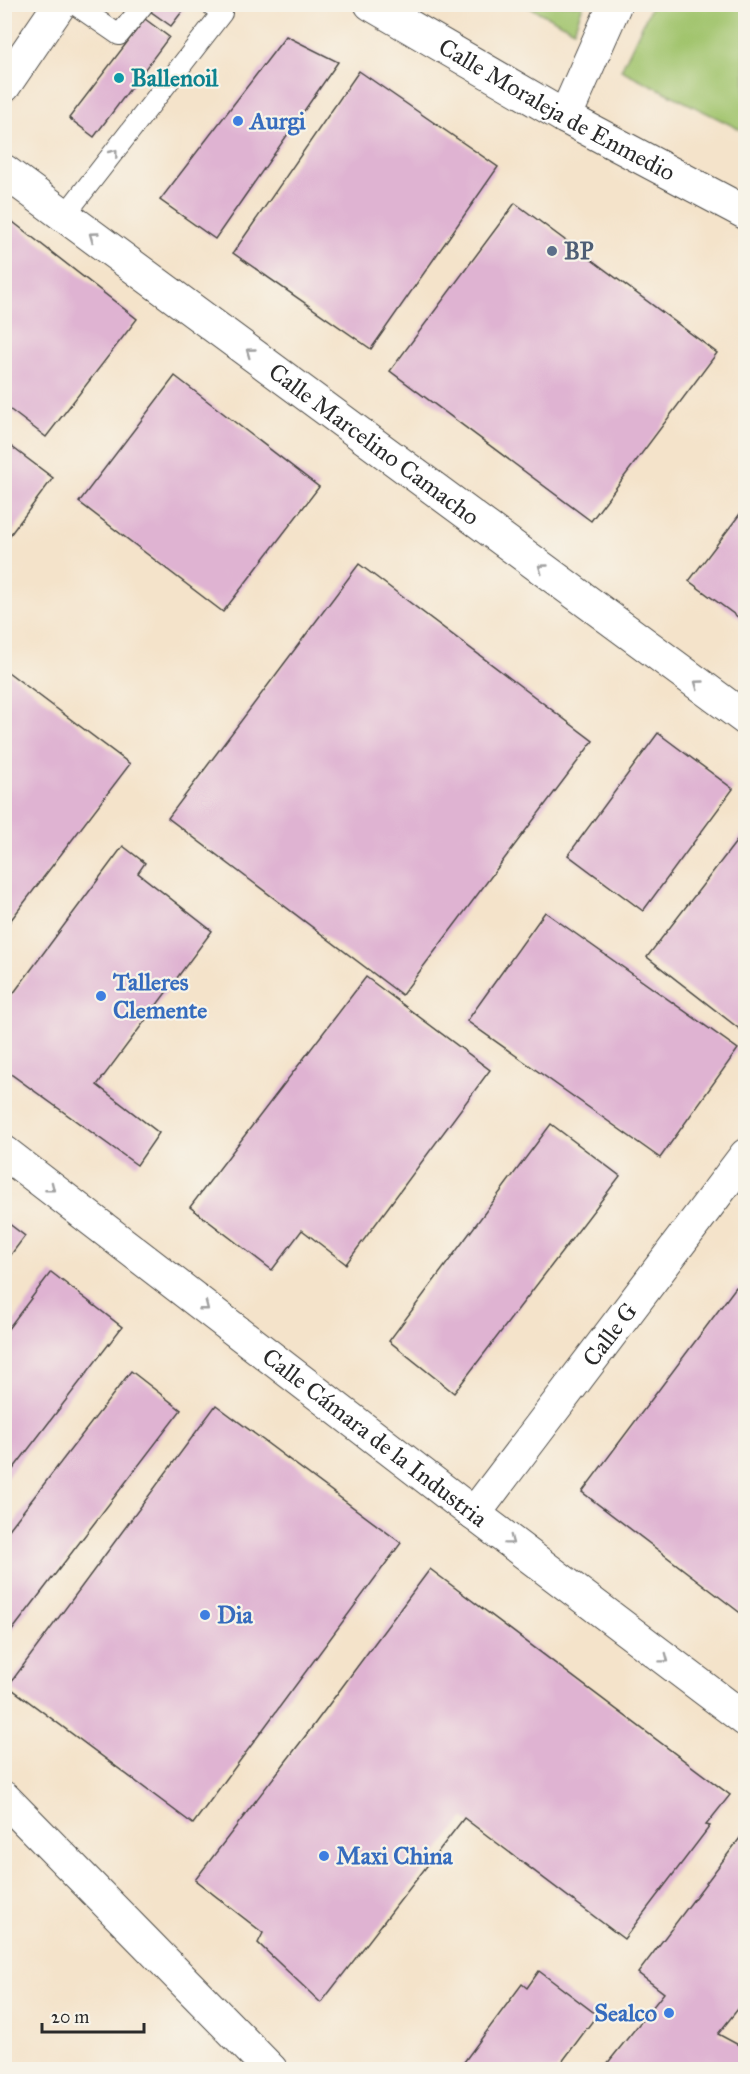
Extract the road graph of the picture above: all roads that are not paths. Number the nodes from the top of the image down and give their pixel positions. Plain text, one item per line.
1 (60, 4) edge
2 (74, 4) edge
3 (144, 4) edge
4 (210, 4) edge
5 (371, 4) edge
6 (615, 4) edge
7 (4, 86) edge
8 (565, 117) junction
9 (4, 171) edge
10 (746, 213) edge
11 (65, 215) junction
12 (746, 719) edge
13 (4, 1152) edge
14 (746, 1155) edge
15 (474, 1514) junction
16 (746, 1720) edge
17 (4, 1798) edge
18 (271, 2070) edge

1 - 7 street
2 - 3 lane
11 -> 4 lane
5 - 8 street, Calle Moraleja de Enmedio
6 - 8 street
8 - 10 street, Calle Moraleja de Enmedio
9 - 11 street, Calle Marcelino Camacho
12 -> 11 street, Calle Marcelino Camacho
13 -> 15 street, Calle Cámara de la Industria
14 - 15 street, Calle G
15 -> 16 street, Calle Cámara de la Industria
17 - 18 street

